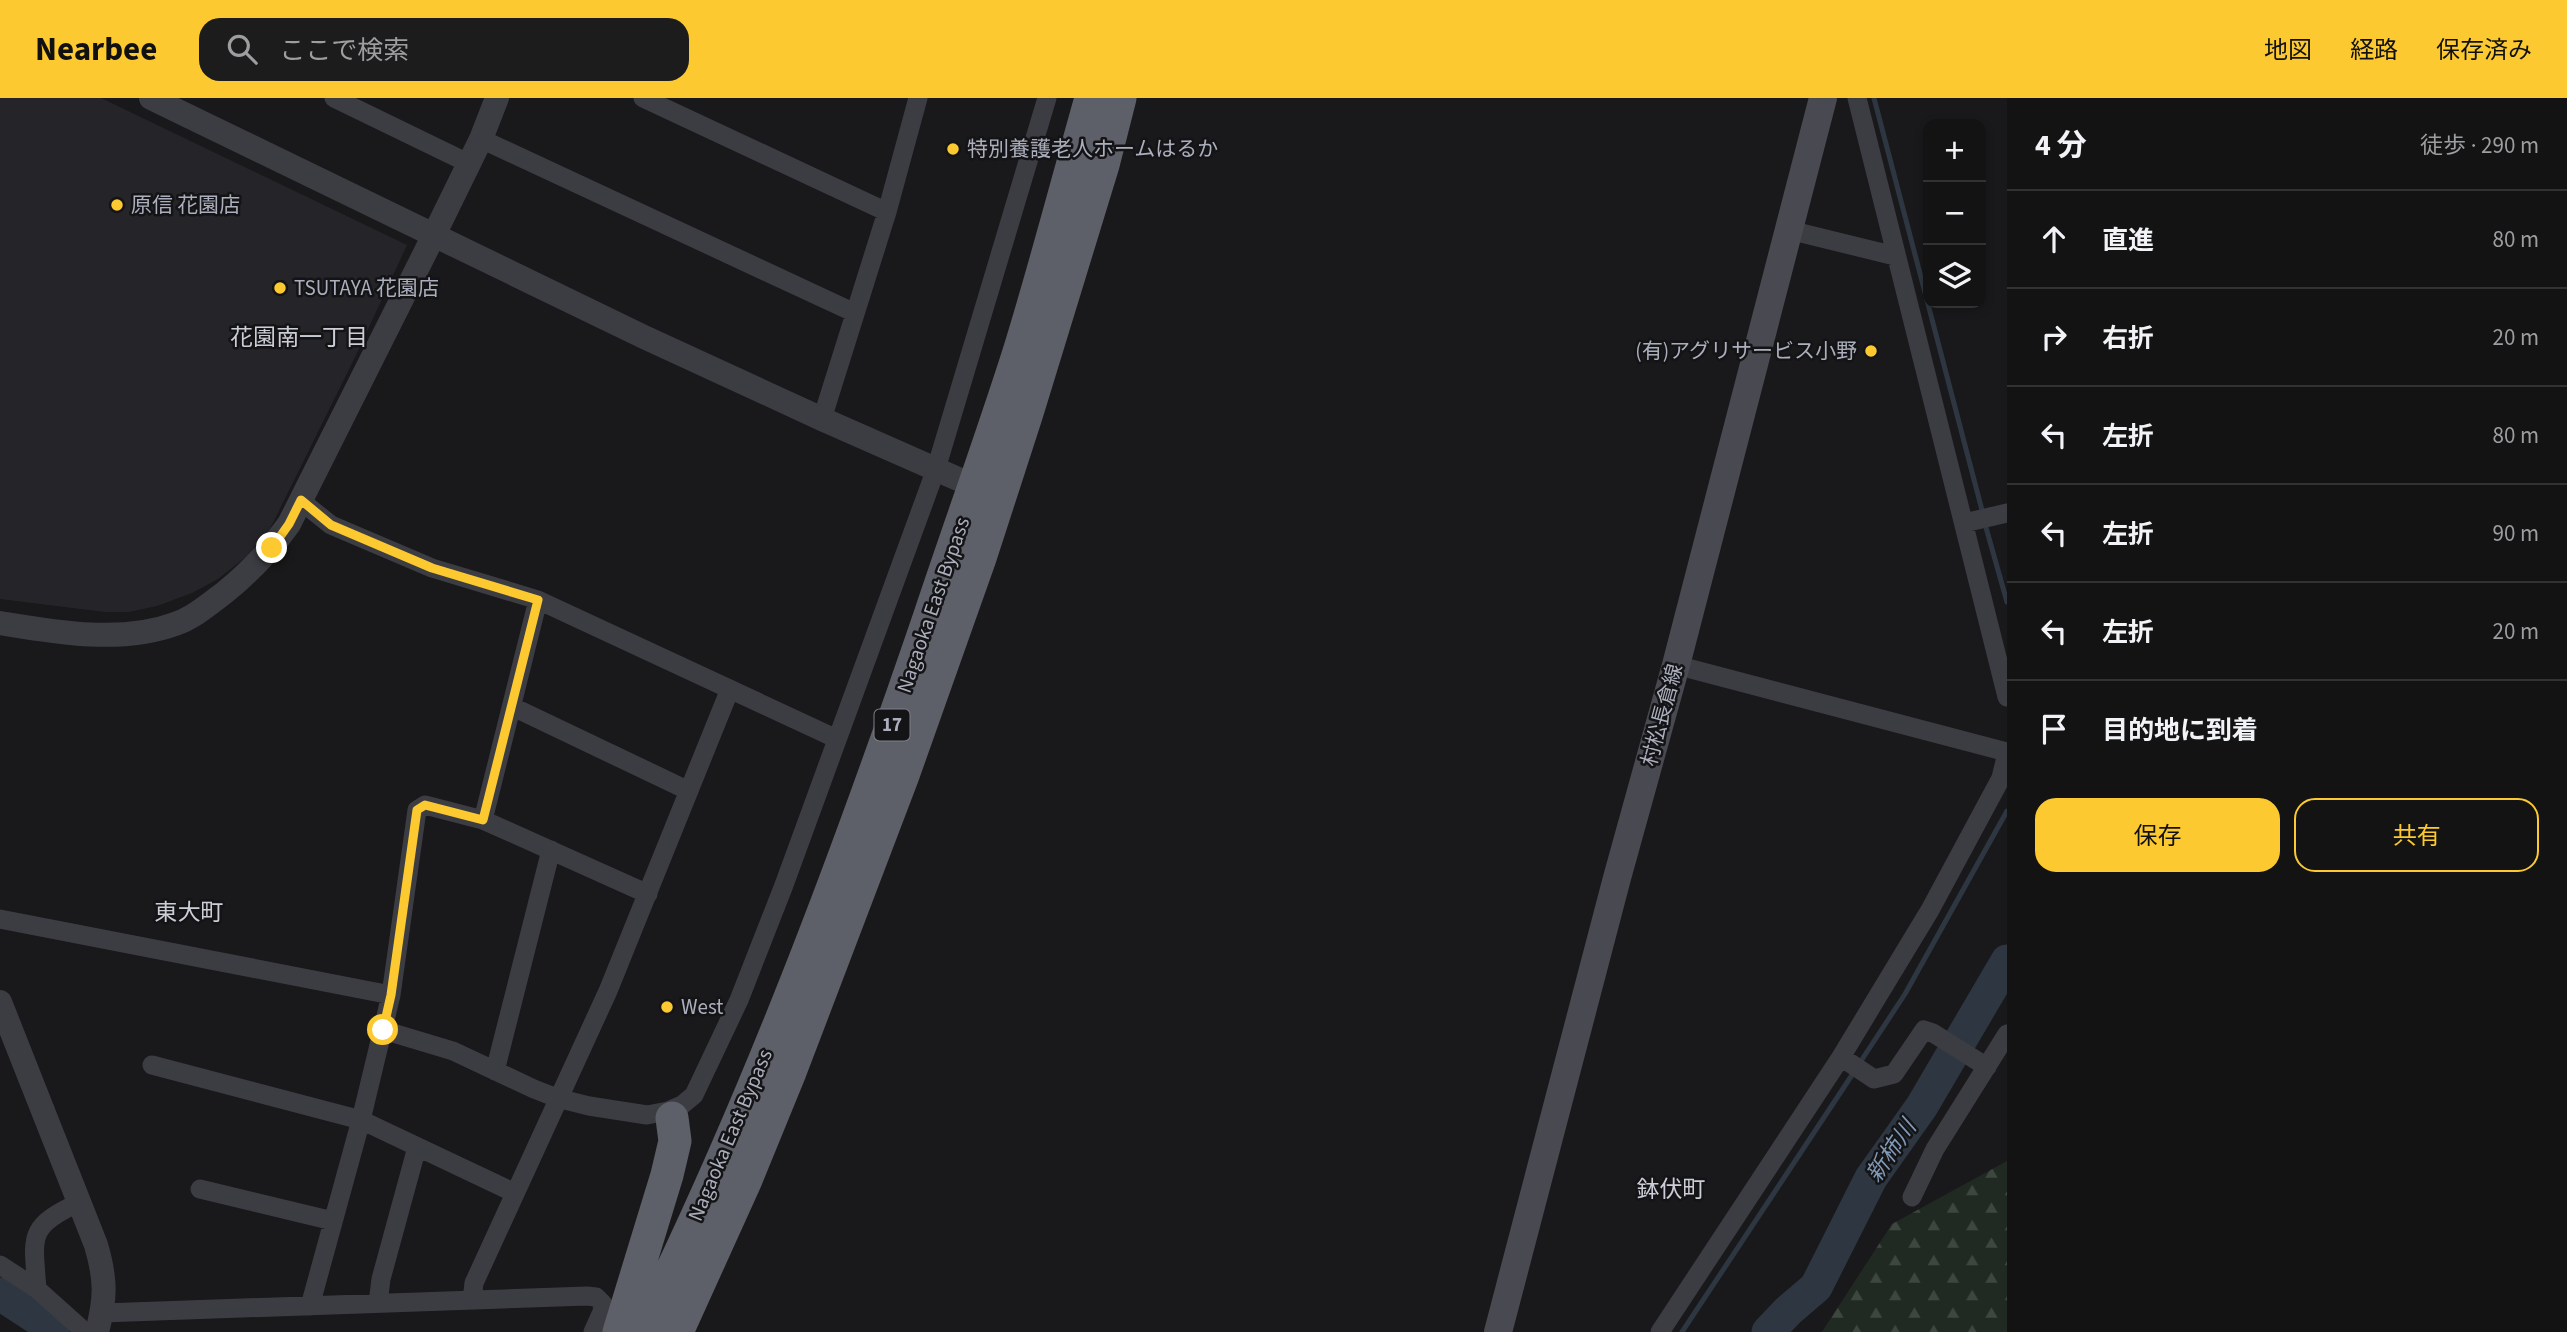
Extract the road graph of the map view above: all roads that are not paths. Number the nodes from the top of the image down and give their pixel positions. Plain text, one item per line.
1 (334, 98) edge
2 (497, 98) edge
3 (643, 98) edge
4 (897, 98) edge
5 (1047, 98) edge
6 (1091, 98) edge
7 (1122, 98) edge
8 (1823, 98) edge
9 (1857, 98) edge
10 (161, 100) edge
11 (917, 102) edge
12 (481, 139) junction
13 (468, 163) junction
14 (887, 212) junction
15 (1789, 230) junction
16 (433, 237) junction
17 (1895, 256) junction
18 (855, 313) junction
19 (822, 419) junction
20 (947, 474) junction
21 (301, 500) junction
22 (2007, 513) edge
23 (1964, 523) junction
24 (538, 600) junction
25 (0, 622) edge
26 (1676, 665) junction
27 (730, 689) junction
28 (2007, 697) edge
29 (513, 707) junction
30 (837, 739) junction
31 (2007, 753) edge
32 (2004, 781) edge
33 (689, 791) junction
34 (483, 820) junction
35 (551, 850) junction
36 (648, 894) junction
37 (0, 919) edge
38 (391, 995) junction
39 (0, 1002) edge
40 (383, 1030) junction
41 (2007, 1034) edge
42 (1851, 1063) junction
43 (1981, 1063) junction
44 (152, 1065) dead end
45 (495, 1070) junction
46 (557, 1098) junction
47 (670, 1114) junction
48 (361, 1120) junction
49 (417, 1147) junction
50 (200, 1189) dead end
51 (515, 1193) junction
52 (1912, 1197) dead end
53 (80, 1202) junction
54 (333, 1220) junction
55 (0, 1265) edge
56 (37, 1289) junction
57 (472, 1300) junction
58 (378, 1303) junction
59 (310, 1306) junction
60 (100, 1322) edge
61 (85, 1332) edge
62 (593, 1332) edge
63 (619, 1332) edge
64 (642, 1332) edge
65 (677, 1332) edge
66 (1498, 1332) edge
67 (1660, 1332) edge

1 - 13 street
2 - 12 street
3 - 14 street
4 - 11 street
5 - 20 street
6 - 64 highway, Nagaoka East Bypass / 17
7 - 65 highway, Nagaoka East Bypass / 17
8 - 15 main road, 村松長倉線
9 - 17 street
10 - 16 street
11 - 14 street
12 - 13 street
12 - 18 street
13 - 16 street
14 - 18 street
15 - 17 street
15 - 26 main road, 村松長倉線
16 - 19 street
16 - 21 street
17 - 23 street
18 - 19 street
19 - 20 street
20 - 30 street
21 - 24 street
21 - 25 street
22 - 23 street
23 - 28 street
24 - 27 street
24 - 29 street
26 - 31 street
26 - 66 main road, 村松長倉線
27 - 30 street
27 - 33 street
29 - 33 street
29 - 34 street
30 - 47 street
31 - 32 street
32 - 42 street
33 - 36 street
34 - 35 street
34 - 38 street
35 - 36 street
35 - 45 street
36 - 46 street
37 - 38 street
38 - 40 street
39 - 53 street
40 - 45 street
40 - 48 street
41 - 43 street
42 - 43 street
42 - 67 street
43 - 52 street
44 - 48 street
45 - 46 street
46 - 47 street
46 - 51 street
47 - 63 highway
48 - 49 street
48 - 54 street
49 - 51 street
49 - 58 street
50 - 54 street
51 - 57 street
53 - 56 street
53 - 60 street
54 - 59 street
55 - 56 street
56 - 61 street
57 - 58 street
57 - 62 street
58 - 59 street
59 - 60 street

